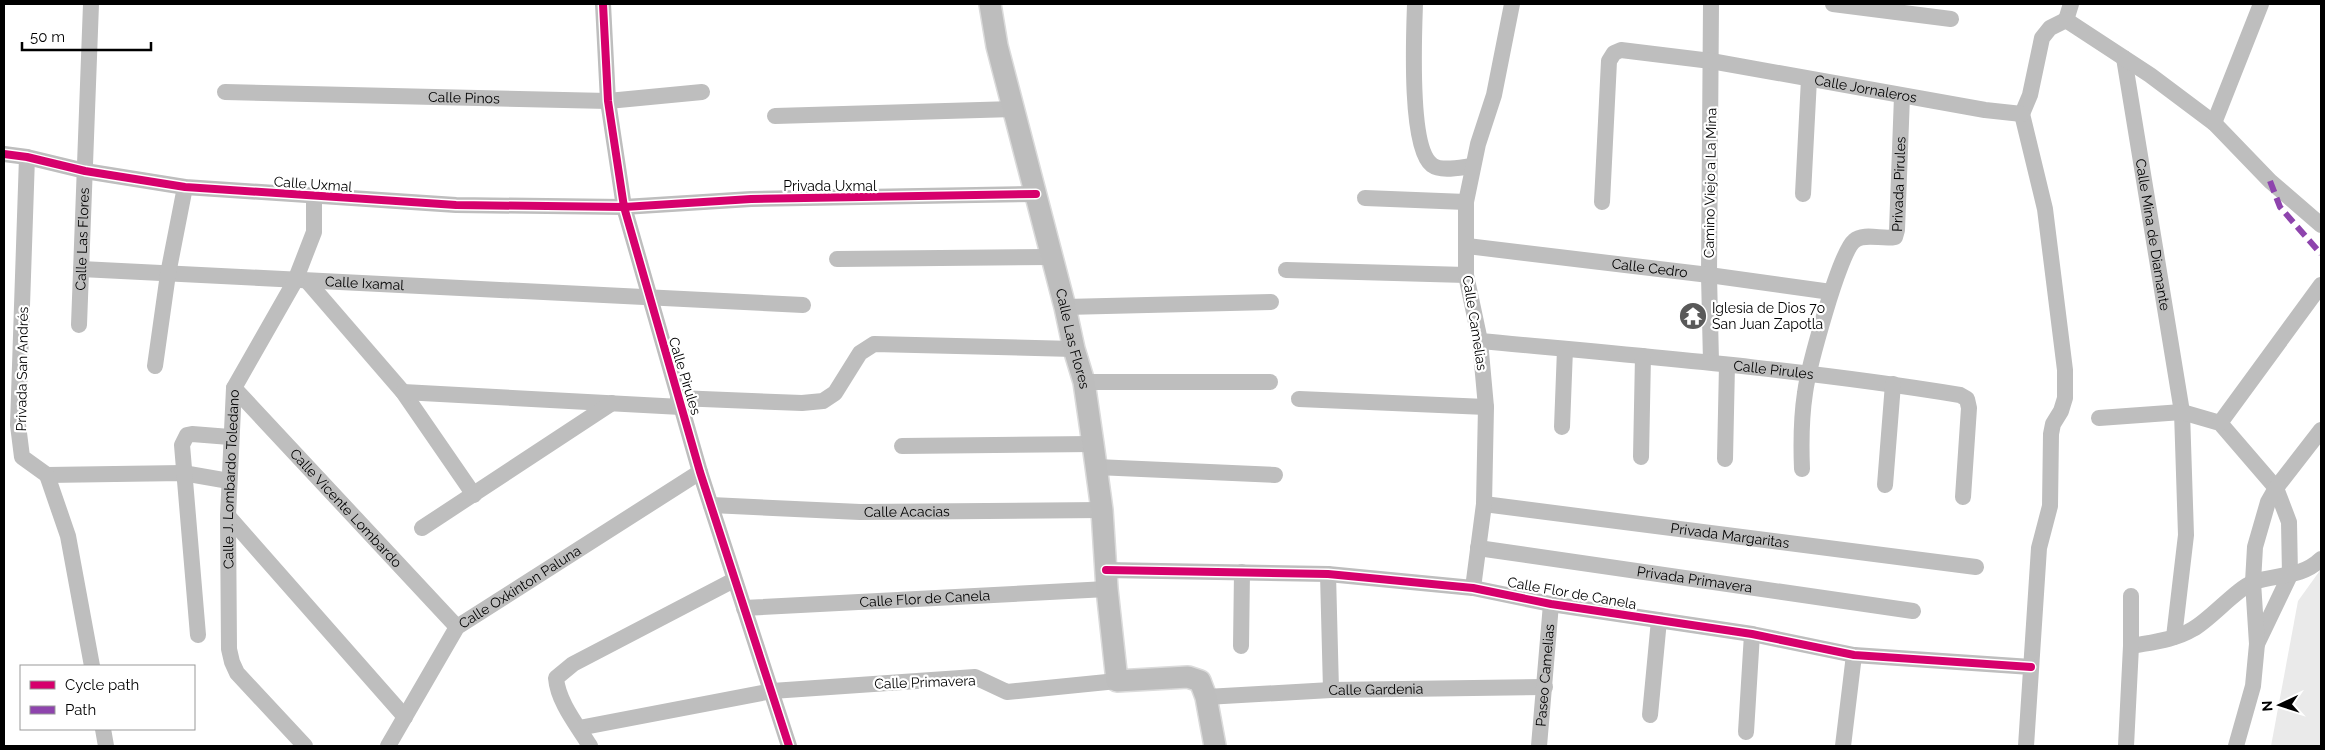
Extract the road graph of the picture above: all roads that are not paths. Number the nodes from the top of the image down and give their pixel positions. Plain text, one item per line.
1 (91, 4) edge
2 (603, 4) edge
3 (990, 4) edge
4 (1415, 4) edge
5 (1512, 4) edge
6 (1711, 4) edge
7 (1833, 4) edge
8 (2071, 4) edge
9 (2261, 4) edge
10 (1951, 19) dead end
11 (2066, 20) junction
12 (2124, 58) junction
13 (1711, 61) junction
14 (1809, 79) junction
15 (225, 92) dead end
16 (702, 92) dead end
17 (1902, 96) junction
18 (608, 101) junction
19 (1014, 110) junction
20 (2022, 114) junction
21 (775, 116) dead end
22 (2214, 123) junction
23 (4, 154) edge
24 (27, 157) junction
25 (1473, 166) junction
26 (85, 171) junction
27 (186, 187) junction
28 (1036, 194) junction
29 (1803, 194) dead end
30 (314, 197) junction
31 (1365, 198) dead end
32 (1466, 202) junction
33 (1602, 202) dead end
34 (624, 207) junction
35 (2320, 217) edge
36 (1467, 246) junction
37 (1052, 257) junction
38 (837, 259) dead end
39 (81, 269) junction
40 (1286, 270) dead end
41 (168, 274) junction
42 (1466, 275) junction
43 (1709, 275) junction
44 (302, 281) junction
45 (2321, 285) edge
46 (1831, 292) junction
47 (648, 299) junction
48 (1271, 302) dead end
49 (803, 305) dead end
50 (1065, 307) junction
51 (79, 325) dead end
52 (1480, 342) junction
53 (1074, 349) junction
54 (1565, 349) junction
55 (1643, 356) junction
56 (1719, 364) junction
57 (155, 366) dead end
58 (1809, 374) junction
59 (1084, 382) junction
60 (1270, 382) dead end
61 (1893, 384) junction
62 (234, 388) junction
63 (403, 392) junction
64 (1298, 399) dead end
65 (680, 402) junction
66 (612, 403) junction
67 (1486, 407) junction
68 (2182, 412) junction
69 (2099, 418) dead end
70 (2220, 424) junction
71 (1562, 427) dead end
72 (2321, 430) edge
73 (230, 437) junction
74 (1093, 444) junction
75 (902, 446) dead end
76 (1641, 457) dead end
77 (1725, 459) dead end
78 (1096, 467) junction
79 (1802, 470) dead end
80 (700, 472) junction
81 (183, 473) junction
82 (47, 475) junction
83 (1275, 475) dead end
84 (229, 480) junction
85 (1885, 484) dead end
86 (2276, 488) junction
87 (474, 495) junction
88 (1963, 497) dead end
89 (1484, 504) junction
90 (711, 505) junction
91 (1102, 510) junction
92 (228, 516) junction
93 (422, 528) dead end
94 (1478, 548) junction
95 (2321, 559) edge
96 (1976, 567) dead end
97 (1242, 572) junction
98 (1328, 574) junction
99 (2290, 576) junction
100 (734, 580) junction
101 (1106, 580) junction
102 (2253, 582) junction
103 (1474, 588) junction
104 (2131, 596) dead end
105 (1550, 604) junction
106 (744, 608) junction
107 (1912, 611) dead end
108 (1659, 620) junction
109 (457, 627) junction
110 (1752, 634) junction
111 (198, 635) dead end
112 (2174, 637) junction
113 (2257, 644) junction
114 (1241, 646) dead end
115 (2131, 646) junction
116 (1854, 655) junction
117 (92, 665) edge
118 (2031, 667) junction
119 (1117, 681) junction
120 (1545, 687) junction
121 (1331, 690) junction
122 (772, 691) junction
123 (1206, 697) junction
124 (1650, 716) dead end
125 (404, 717) junction
126 (579, 728) junction
127 (103, 730) edge
128 (1746, 732) dead end
129 (106, 746) edge
130 (305, 746) edge
131 (388, 746) edge
132 (590, 746) edge
133 (789, 746) edge
134 (1215, 746) edge
135 (1539, 746) edge
136 (1843, 746) edge
137 (2026, 746) edge
138 (2126, 746) edge
139 (2236, 746) edge

1 - 26 street, Calle Las Flores
2 - 18 street, Calle Pirules
3 - 19 main road, Calle Las Flores
4 - 25 street
5 - 25 street, Calle Camelias
6 - 13 street, Camino Viejo a La Mina
7 - 10 street
8 - 11 street
9 - 22 street
11 - 12 street
11 - 20 street
12 - 22 street
12 - 68 street, Calle Mina de Diamante
13 - 14 street, Calle Jornaleros
13 - 33 street, Calle Jornaleros
13 - 43 street, Camino Viejo a La Mina
14 - 17 street, Calle Jornaleros
14 - 29 street
15 - 18 street, Calle Pinos
16 - 18 street, Calle Pinos
17 - 20 street, Calle Jornaleros
17 - 46 street, Privada Pirules
18 - 34 street, Calle Pirules
19 - 21 street
19 - 28 main road, Calle Las Flores
20 - 118 street
22 - 35 street
23 - 24 street, Calle Uxmal
24 - 26 street, Calle Uxmal
24 - 82 street, Privada San Andrés
25 - 32 street, Calle Camelias
26 - 27 street, Calle Uxmal
26 - 39 street, Calle Las Flores
27 - 30 street, Calle Uxmal
27 - 41 street
28 - 34 street, Privada Uxmal
28 - 37 main road, Calle Las Flores
30 - 34 street, Calle Uxmal
30 - 44 street, Calle J. Lombardo Toledano
31 - 32 street
32 - 36 street, Calle Camelias
34 - 47 street, Calle Pirules
36 - 42 street, Calle Camelias
36 - 43 street, Calle Cedro
37 - 38 street
37 - 50 main road, Calle Las Flores
39 - 41 street, Calle Ixamal
39 - 51 street, Calle Las Flores
40 - 42 street
41 - 44 street, Calle Ixamal
41 - 57 street
42 - 52 street, Calle Camelias
43 - 46 street, Calle Cedro
43 - 56 street, Camino Viejo a La Mina
44 - 47 street, Calle Ixamal
44 - 62 street, Calle J. Lombardo Toledano
44 - 63 street
45 - 70 street
46 - 58 street, Privada Pirules
47 - 49 street, Calle Ixamal
47 - 65 street, Calle Pirules
48 - 50 street
50 - 53 main road, Calle Las Flores
52 - 54 street, Calle Pirules
52 - 67 street, Calle Camelias
53 - 59 main road, Calle Las Flores
53 - 65 street
54 - 55 street, Calle Pirules
54 - 71 street
55 - 56 street, Calle Pirules
55 - 76 street
56 - 58 street, Calle Pirules
56 - 77 street, Camino Viejo a La Mina
58 - 61 street, Calle Pirules
58 - 79 street, Privada Pirules
59 - 60 street
59 - 74 main road, Calle Las Flores
61 - 85 street
61 - 88 street, Calle Pirules
62 - 73 street, Calle J. Lombardo Toledano
62 - 109 street, Calle Vicente Lombardo
63 - 66 street
63 - 87 street
64 - 67 street
65 - 66 street
65 - 80 street, Calle Pirules
66 - 87 street
67 - 89 street, Calle Camelias
68 - 69 street
68 - 70 street
68 - 112 street, Calle Mina de Diamante
70 - 86 street
72 - 86 street
73 - 81 street
73 - 84 street, Calle J. Lombardo Toledano
74 - 75 street
74 - 78 main road, Calle Las Flores
78 - 83 street
78 - 91 main road, Calle Las Flores
80 - 90 street, Calle Pirules
80 - 109 street, Calle Oxkinton Paluna
81 - 82 street
81 - 84 street
81 - 111 street
82 - 117 street
84 - 92 street, Calle J. Lombardo Toledano
86 - 99 street
86 - 102 street
87 - 93 street
89 - 94 street, Calle Camelias
89 - 96 street, Privada Margaritas
90 - 91 street, Calle Acacias
90 - 100 street, Calle Pirules
91 - 101 main road, Calle Las Flores
92 - 125 street
92 - 130 street, Calle J. Lombardo Toledano
94 - 103 street, Calle Camelias
94 - 107 street, Privada Primavera
95 - 99 street
97 - 98 street, Calle Flor de Canela
97 - 101 street, Calle Flor de Canela
97 - 114 street
98 - 103 street, Calle Flor de Canela
98 - 121 street
99 - 102 street
99 - 113 street
100 - 106 street, Calle Pirules
100 - 126 street
101 - 106 street, Calle Flor de Canela
101 - 119 main road, Calle Las Flores
102 - 112 street
102 - 113 street
103 - 105 street, Calle Flor de Canela
104 - 115 street
105 - 108 street, Calle Flor de Canela
105 - 120 street, Paseo Camelias
106 - 122 street, Calle Pirules
108 - 110 street, Calle Flor de Canela
108 - 124 street
109 - 125 street, Calle Oxkinton Paluna
110 - 116 street, Calle Flor de Canela
110 - 128 street
112 - 115 street
113 - 139 street
115 - 138 street
116 - 118 street, Calle Flor de Canela
116 - 136 street
118 - 137 street
119 - 122 street, Calle Primavera
119 - 123 main road, Calle Primavera
120 - 121 street, Calle Gardenia
120 - 135 street, Paseo Camelias
121 - 123 street, Calle Gardenia
122 - 126 street, Calle Primavera
122 - 133 street, Calle Pirules
123 - 134 main road
125 - 131 street, Calle Oxkinton Paluna
126 - 132 street
127 - 129 street

